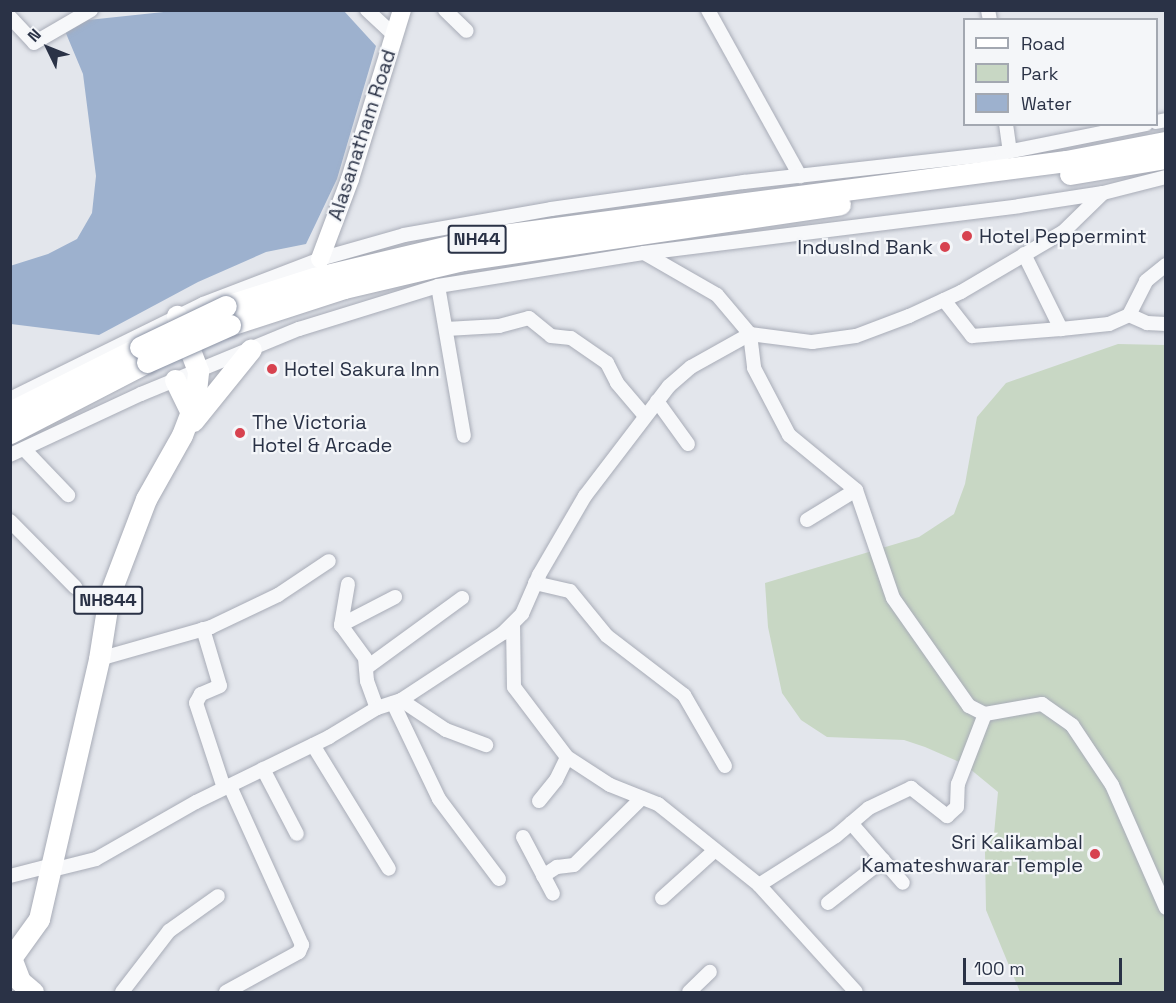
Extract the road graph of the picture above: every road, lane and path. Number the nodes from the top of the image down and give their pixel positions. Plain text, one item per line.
1 (91, 10) edge
2 (367, 10) edge
3 (402, 10) edge
4 (444, 10) edge
5 (708, 10) edge
6 (10, 17) edge
7 (467, 30) dead end
8 (394, 35) junction
9 (1006, 126) edge
10 (1136, 126) edge
11 (1166, 142) edge
12 (1010, 151) junction
13 (1166, 158) edge
14 (800, 176) junction
15 (1166, 177) edge
16 (1103, 193) junction
17 (644, 253) junction
18 (1024, 254) junction
19 (320, 259) junction
20 (1166, 265) edge
21 (438, 286) junction
22 (944, 300) junction
23 (228, 315) junction
24 (1129, 315) junction
25 (177, 316) junction
26 (1166, 324) edge
27 (446, 328) junction
28 (1061, 329) junction
29 (750, 334) junction
30 (251, 349) junction
31 (143, 355) junction
32 (198, 371) junction
33 (175, 380) junction
34 (10, 399) edge
35 (657, 401) junction
36 (10, 412) edge
37 (191, 413) junction
38 (645, 416) junction
39 (10, 433) edge
40 (182, 435) junction
41 (464, 436) dead end
42 (688, 444) dead end
43 (24, 449) junction
44 (10, 456) edge
45 (856, 490) junction
46 (68, 495) dead end
47 (807, 520) dead end
48 (10, 521) edge
49 (329, 561) dead end
50 (536, 583) junction
51 (348, 584) dead end
52 (75, 587) dead end
53 (395, 597) dead end
54 (462, 598) dead end
55 (513, 624) junction
56 (341, 625) junction
57 (203, 629) junction
58 (99, 659) junction
59 (366, 668) junction
60 (397, 702) junction
61 (377, 708) junction
62 (985, 714) junction
63 (313, 745) junction
64 (486, 745) dead end
65 (567, 757) junction
66 (725, 766) dead end
67 (263, 770) junction
68 (227, 787) junction
69 (642, 798) junction
70 (539, 801) dead end
71 (851, 823) junction
72 (297, 834) dead end
73 (523, 837) dead end
74 (714, 852) junction
75 (883, 860) junction
76 (52, 867) junction
77 (389, 869) dead end
78 (10, 876) edge
79 (543, 876) junction
80 (499, 879) dead end
81 (903, 884) dead end
82 (759, 885) junction
83 (553, 894) dead end
84 (218, 896) dead end
85 (662, 898) dead end
86 (44, 899) junction
87 (828, 903) dead end
88 (1166, 908) edge
89 (10, 941) edge
90 (11, 958) edge
91 (710, 972) dead end
92 (17, 989) edge
93 (122, 993) edge
94 (226, 993) edge
95 (689, 993) edge
96 (856, 993) edge

1 - 6 street
2 - 8 street
3 - 8 main road, Alasanatham Road
4 - 7 street
5 - 14 street
8 - 19 main road, Alasanatham Road
9 - 12 street
10 - 12 street
11 - 23 highway, NH44
12 - 14 street
13 - 23 highway, NH44
14 - 19 street
15 - 16 street
16 - 17 street
16 - 18 street
17 - 21 street
17 - 29 street
18 - 22 street
18 - 28 street
19 - 25 street
20 - 24 street
21 - 27 street
21 - 30 street
22 - 28 street
22 - 29 street
23 - 31 highway, NH44, bridge
24 - 26 street
24 - 28 street
25 - 32 highway
25 - 34 street
27 - 38 street
27 - 41 street
29 - 35 street
29 - 45 street
30 - 32 street
30 - 40 highway
31 - 36 highway, NH44
31 - 39 highway, NH44
32 - 33 street
32 - 37 highway, NH844
33 - 37 highway
33 - 43 street
35 - 38 street
35 - 42 street
37 - 40 highway, NH844
38 - 50 street
40 - 58 highway, NH844
43 - 44 street
43 - 46 street
45 - 47 street
45 - 62 street
48 - 52 street
49 - 57 street
50 - 55 street
50 - 66 street
51 - 56 street
53 - 56 street
54 - 59 street
55 - 60 street
55 - 65 street
56 - 59 street
57 - 58 street
57 - 68 street
58 - 76 highway, NH844
59 - 61 street
60 - 61 street
60 - 64 street
60 - 80 street
61 - 63 street
62 - 71 street
62 - 88 street
63 - 67 street
63 - 77 street
65 - 69 street
65 - 70 street
67 - 68 street
67 - 72 street
68 - 76 street
68 - 94 street
69 - 74 street
69 - 79 street
71 - 75 street
71 - 82 street
73 - 79 street
74 - 82 street
74 - 85 street
75 - 81 street
75 - 87 street
76 - 78 street
76 - 86 highway, NH844
79 - 83 street
82 - 96 street
84 - 93 street
86 - 89 highway, NH844
86 - 90 highway, NH844
90 - 92 highway, NH844
91 - 95 street

